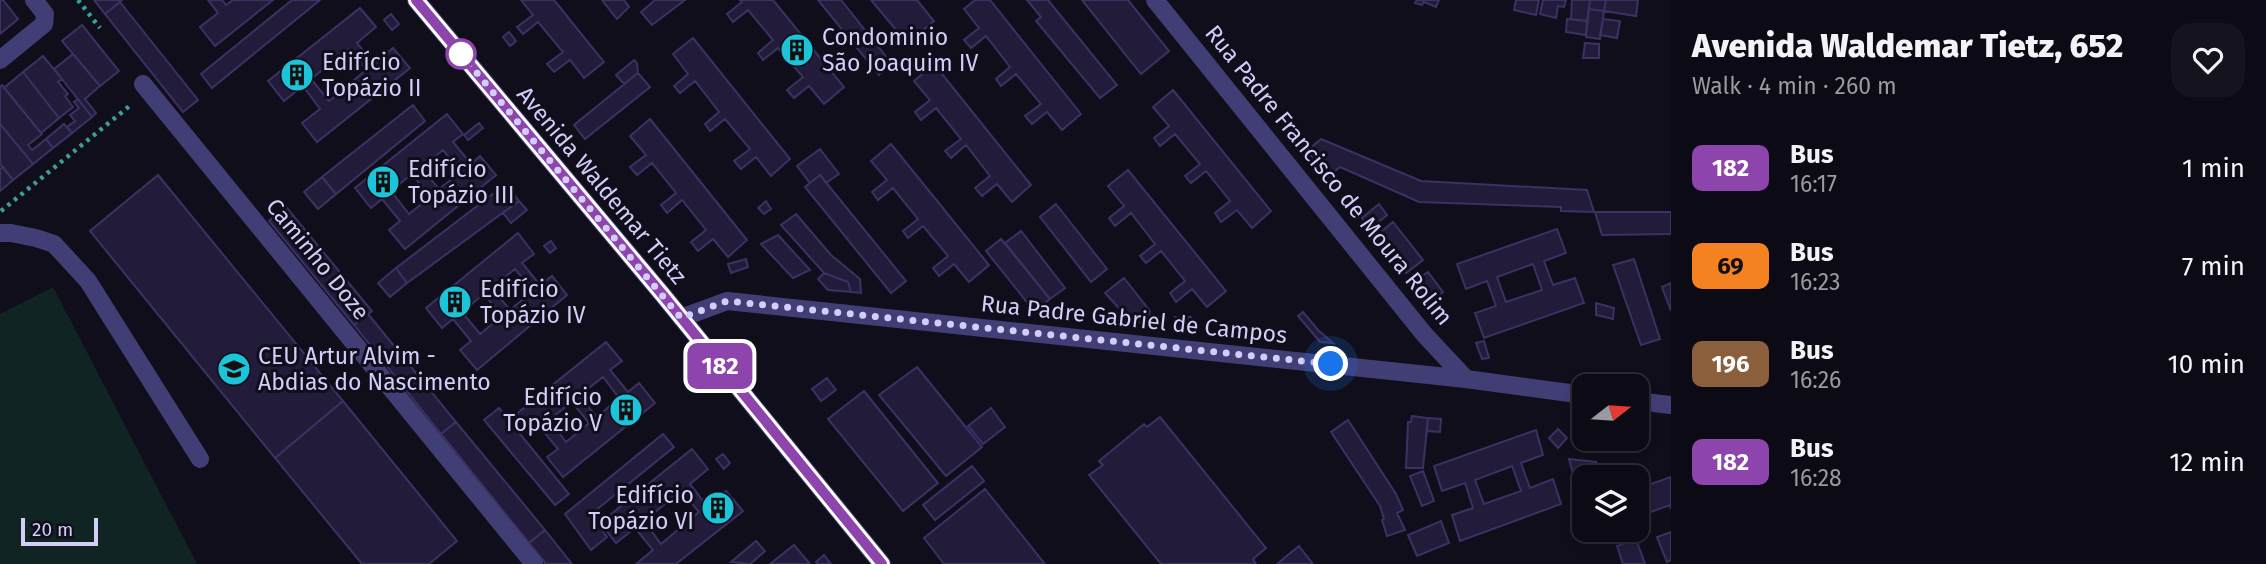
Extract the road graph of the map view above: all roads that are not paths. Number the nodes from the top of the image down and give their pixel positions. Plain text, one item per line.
1 (34, 0) edge
2 (416, 0) edge
3 (1156, 0) edge
4 (0, 60) edge
5 (146, 87) road end
6 (0, 233) edge
7 (681, 318) junction
8 (1466, 379) junction
9 (1572, 393) edge
10 (1649, 402) edge
11 (1671, 405) edge
12 (200, 459) dead end
13 (534, 564) edge
14 (882, 564) edge

1 - 4 street
2 - 7 street, Avenida Waldemar Tietz
3 - 8 street, Rua Padre Francisco de Moura Rolim
5 - 13 street, Caminho Doze
6 - 12 street
7 - 8 street, Rua Padre Gabriel de Campos
7 - 14 street, Avenida Waldemar Tietz
8 - 9 street, Rua Padre Gabriel de Campos
10 - 11 street

